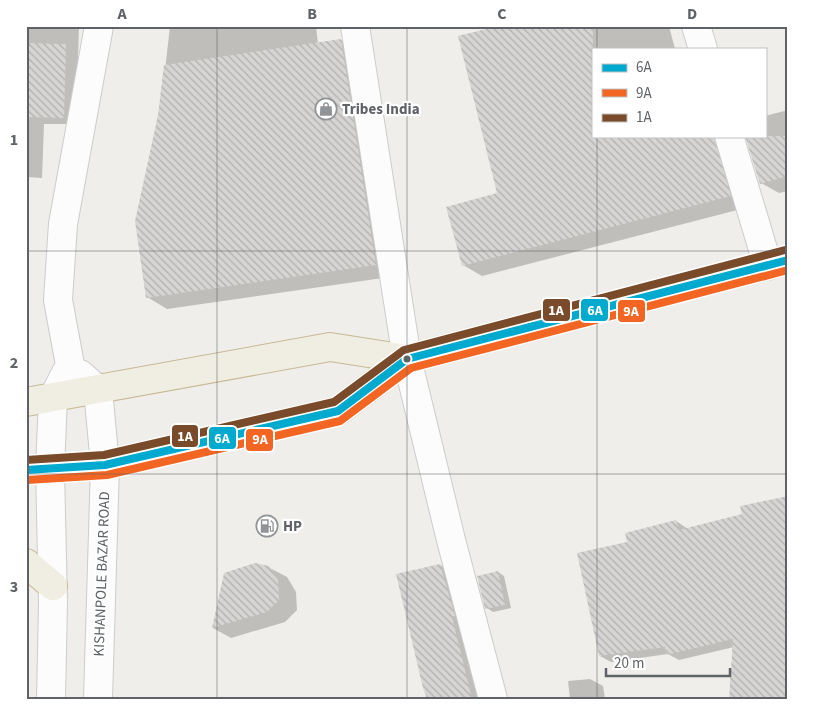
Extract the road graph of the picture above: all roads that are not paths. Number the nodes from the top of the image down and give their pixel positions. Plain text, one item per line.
1 (99, 26) edge
2 (355, 26) edge
3 (696, 26) edge
4 (703, 48) edge
5 (730, 138) edge
6 (778, 263) edge
7 (407, 359) junction
8 (70, 365) junction
9 (98, 390) junction
10 (53, 398) junction
11 (26, 402) edge
12 (105, 466) junction
13 (38, 470) edge
14 (26, 563) edge
15 (53, 586) junction
16 (51, 699) edge
17 (98, 699) edge
18 (493, 699) edge

1 - 8 street
2 - 7 street
3 - 4 street
5 - 6 street
6 - 7 highway
7 - 9 highway
7 - 12 highway
7 - 18 street
8 - 9 street
8 - 10 street
9 - 10 highway
9 - 12 street, KISHANPOLE BAZAR ROAD
10 - 11 highway
10 - 13 street
12 - 13 highway
12 - 17 street, KISHANPOLE BAZAR ROAD
13 - 15 street
14 - 15 highway
15 - 16 street

